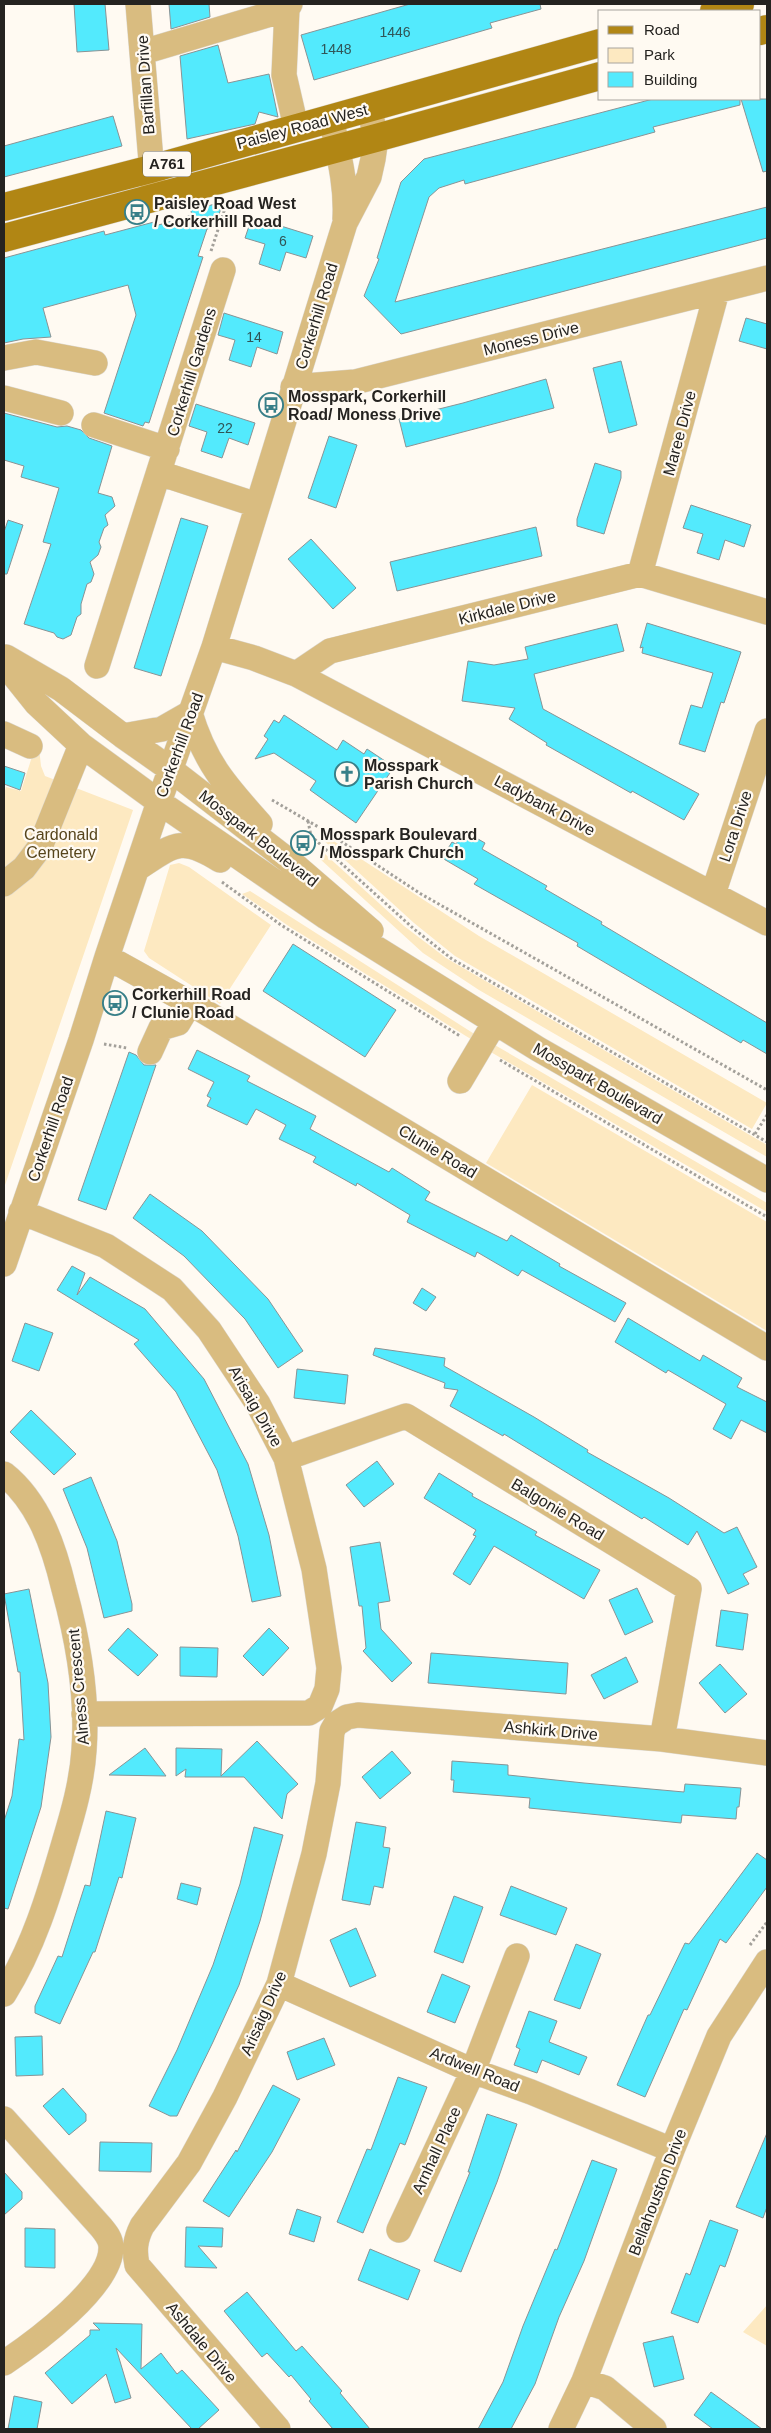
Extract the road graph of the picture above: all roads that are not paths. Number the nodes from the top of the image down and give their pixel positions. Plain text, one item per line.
1 (138, 4) edge
2 (740, 4) edge
3 (288, 7) edge
4 (718, 10) edge
5 (598, 44) edge
6 (143, 52) junction
7 (598, 77) edge
8 (369, 107) junction
9 (331, 118) junction
10 (296, 127) junction
11 (376, 138) junction
12 (337, 148) junction
13 (151, 169) junction
14 (154, 197) junction
15 (4, 207) edge
16 (345, 223) junction
17 (4, 238) edge
18 (223, 270) road end
19 (767, 278) edge
20 (717, 291) junction
21 (4, 358) edge
22 (95, 363) dead end
23 (294, 387) junction
24 (4, 398) edge
25 (61, 413) dead end
26 (94, 425) dead end
27 (167, 449) junction
28 (159, 473) junction
29 (257, 504) junction
30 (640, 574) junction
31 (767, 612) edge
32 (214, 647) junction
33 (4, 656) edge
34 (4, 663) edge
35 (97, 666) dead end
36 (296, 674) junction
37 (190, 713) junction
38 (767, 731) edge
39 (4, 734) edge
40 (122, 736) junction
41 (81, 745) junction
42 (30, 746) dead end
43 (170, 769) junction
44 (159, 802) junction
45 (138, 868) junction
46 (298, 868) junction
47 (4, 884) edge
48 (713, 894) junction
49 (326, 918) junction
50 (767, 922) edge
51 (107, 957) junction
52 (430, 982) junction
53 (190, 1003) junction
54 (494, 1022) junction
55 (150, 1052) road end
56 (460, 1081) dead end
57 (767, 1180) edge
58 (21, 1212) junction
59 (4, 1264) edge
60 (767, 1348) edge
61 (286, 1458) junction
62 (4, 1474) edge
63 (84, 1714) junction
64 (328, 1715) junction
65 (662, 1739) junction
66 (767, 1753) edge
67 (517, 1956) dead end
68 (767, 1962) edge
69 (279, 1984) junction
70 (4, 1994) edge
71 (473, 2071) junction
72 (4, 2119) edge
73 (672, 2150) junction
74 (399, 2230) dead end
75 (123, 2249) junction
76 (4, 2364) edge
77 (584, 2381) junction
78 (278, 2429) edge
79 (561, 2429) edge
80 (654, 2429) edge

1 - 6 street, Barfillan Drive
2 - 4 main road
3 - 6 street
3 - 10 street
5 - 8 main road, Paisley Road West / A761
6 - 13 street, Barfillan Drive
7 - 11 main road, Paisley Road West / A761
8 - 9 main road, Paisley Road West / A761
8 - 11 street, Corkerhill Road
9 - 10 main road, Paisley Road West / A761
9 - 12 street, Corkerhill Road
10 - 13 main road, Paisley Road West / A761
11 - 12 main road, Paisley Road West / A761
11 - 16 street, Corkerhill Road
12 - 14 main road, Paisley Road West / A761
12 - 16 street, Corkerhill Road
13 - 14 street, Barfillan Drive
13 - 15 main road, Paisley Road West / A761
14 - 17 main road, Paisley Road West / A761
16 - 23 street, Corkerhill Road
18 - 27 street, Corkerhill Gardens
19 - 20 street, Moness Drive
20 - 23 street, Moness Drive
20 - 30 street, Maree Drive
21 - 22 street
23 - 29 street, Corkerhill Road
24 - 25 street
26 - 27 street
27 - 28 street, Corkerhill Gardens
28 - 29 street
28 - 35 street, Corkerhill Gardens
29 - 32 street, Corkerhill Road
30 - 31 street
30 - 36 street, Kirkdale Drive
32 - 36 street
32 - 37 street, Corkerhill Road
33 - 40 street, Mosspark Boulevard
34 - 41 street, Mosspark Boulevard
36 - 48 street, Ladybank Drive
37 - 40 street
37 - 43 street, Corkerhill Road
37 - 46 street
38 - 48 street, Lora Drive
39 - 42 street
40 - 43 street, Mosspark Boulevard
41 - 44 street, Mosspark Boulevard
41 - 47 street
43 - 44 street, Corkerhill Road
43 - 46 street, Mosspark Boulevard
44 - 45 street, Corkerhill Road
44 - 49 street, Mosspark Boulevard
45 - 49 street
45 - 51 street, Corkerhill Road
46 - 52 street, Mosspark Boulevard
48 - 50 street, Ladybank Drive
49 - 52 street, Mosspark Boulevard
51 - 53 street, Clunie Road
51 - 58 street, Corkerhill Road
52 - 54 street, Mosspark Boulevard
53 - 55 street
53 - 60 street, Clunie Road
54 - 56 street
54 - 57 street, Mosspark Boulevard
58 - 59 street, Corkerhill Road
58 - 61 street, Arisaig Drive
61 - 64 street, Arisaig Drive
61 - 65 street, Balgonie Road
62 - 63 street, Alness Crescent
63 - 64 street, Ashkirk Drive
63 - 70 street, Alness Crescent
64 - 65 street, Ashkirk Drive
64 - 69 street, Arisaig Drive
65 - 66 street, Ashkirk Drive
67 - 71 street, Arnhall Place
68 - 73 street, Bellahouston Drive
69 - 71 street, Ardwell Road
69 - 75 street, Arisaig Drive
71 - 73 street, Ardwell Road
71 - 74 street, Arnhall Place
72 - 75 street, Ashdale Drive
73 - 77 street, Bellahouston Drive
75 - 76 street, Arisaig Drive
75 - 78 street, Ashdale Drive
77 - 79 street, Bellahouston Drive
77 - 80 street

